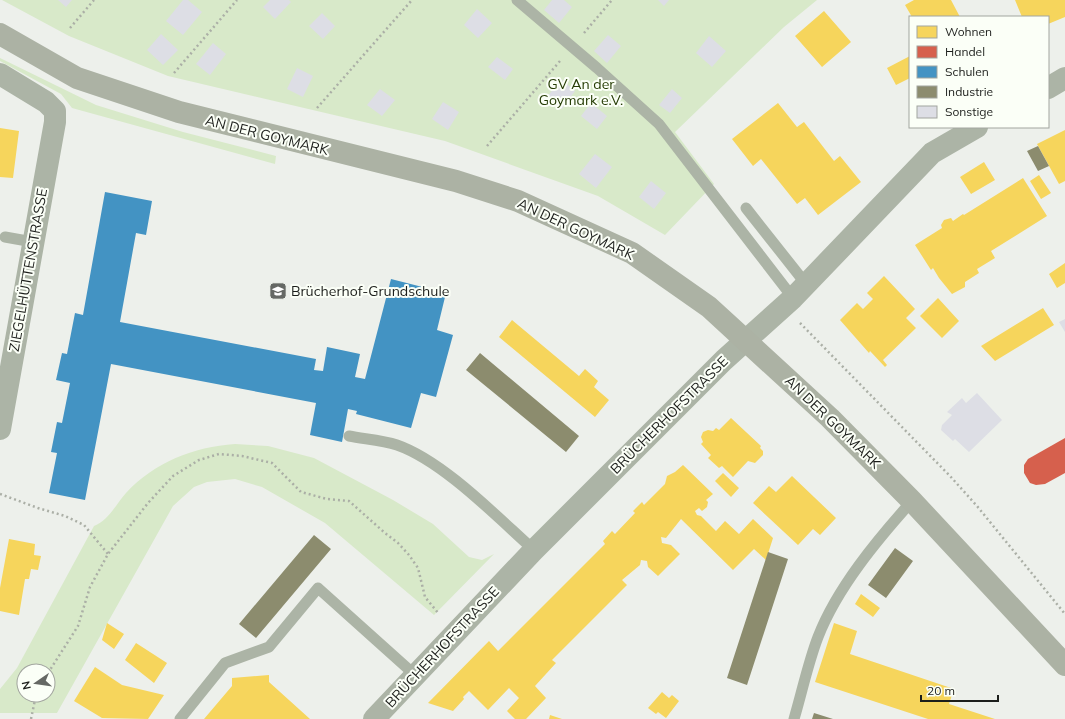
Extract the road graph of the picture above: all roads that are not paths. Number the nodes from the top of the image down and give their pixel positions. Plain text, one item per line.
1 (517, 0) edge
2 (0, 34) edge
3 (0, 74) edge
4 (1065, 78) edge
5 (1049, 87) edge
6 (975, 128) edge
7 (746, 208) dead end
8 (5, 238) dead end
9 (33, 242) junction
10 (800, 291) junction
11 (746, 340) junction
12 (3, 393) edge
13 (0, 429) edge
14 (349, 436) dead end
15 (912, 501) junction
16 (534, 550) junction
17 (1065, 665) edge
18 (415, 675) junction
19 (180, 719) edge
20 (374, 719) edge
21 (794, 719) edge

1 - 10 lane
2 - 11 main road, AN DER GOYMARK
3 - 9 street, ZIEGELHÜTTENSTRASSE
4 - 5 street
6 - 10 street, BRÜCHERHOFSTRASSE
7 - 10 lane
8 - 9 lane
9 - 12 street, ZIEGELHÜTTENSTRASSE
10 - 11 street, BRÜCHERHOFSTRASSE
11 - 15 main road, AN DER GOYMARK
11 - 16 street, BRÜCHERHOFSTRASSE
12 - 13 street, ZIEGELHÜTTENSTRASSE
14 - 16 lane
15 - 17 main road, AN DER GOYMARK
15 - 21 lane
16 - 18 street, BRÜCHERHOFSTRASSE
18 - 19 lane
18 - 20 street, BRÜCHERHOFSTRASSE

